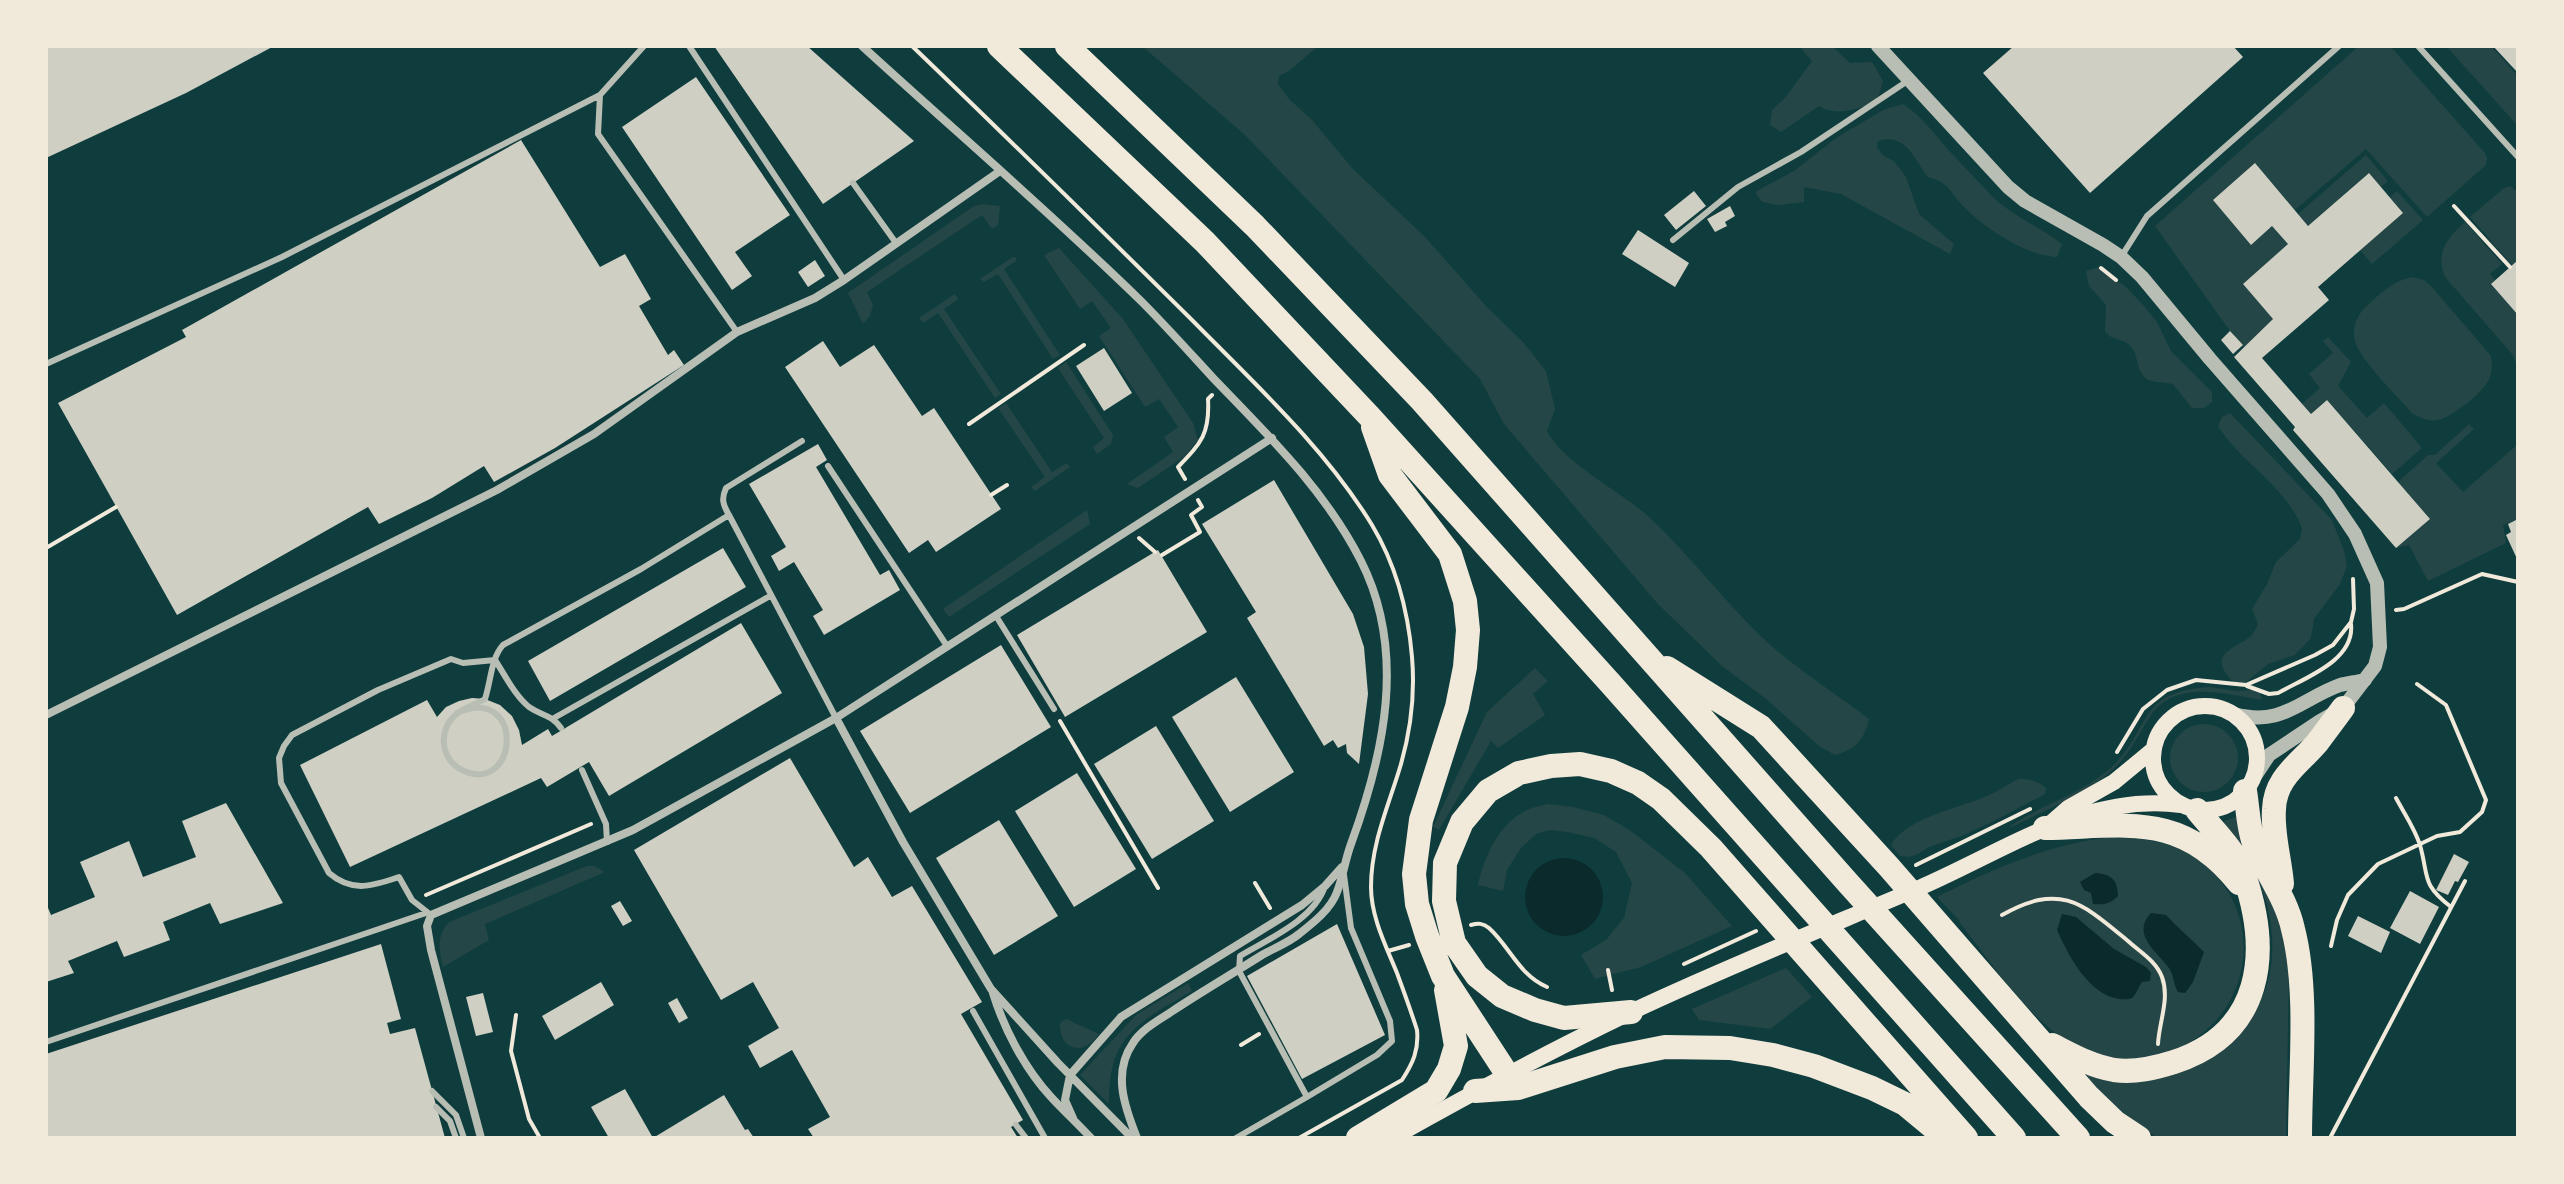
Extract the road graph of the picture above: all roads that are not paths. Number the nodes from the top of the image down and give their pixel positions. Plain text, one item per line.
1 (644, 46) edge
2 (689, 46) edge
3 (862, 46) edge
4 (999, 46) edge
5 (1067, 46) edge
6 (1878, 46) edge
7 (2339, 46) edge
8 (2418, 46) edge
9 (1909, 80) junction
10 (600, 95) junction
11 (2518, 157) edge
12 (1000, 171) junction
13 (853, 183) dead end
14 (1673, 240) dead end
15 (896, 243) junction
16 (2121, 257) junction
17 (844, 280) junction
18 (737, 332) junction
19 (46, 364) edge
20 (1370, 417) junction
21 (1272, 438) junction
22 (802, 441) dead end
23 (828, 466) dead end
24 (729, 515) junction
25 (770, 596) junction
26 (996, 616) junction
27 (947, 646) junction
28 (1642, 651) junction
29 (495, 660) junction
30 (2365, 680) junction
31 (2343, 708) junction
32 (1054, 709) road end
33 (457, 713) junction
34 (2234, 714) junction
35 (46, 715) edge
36 (554, 718) junction
37 (836, 718) junction
38 (561, 728) dead end
39 (2154, 749) junction
40 (582, 770) dead end
41 (2249, 785) junction
42 (2189, 807) junction
43 (2038, 818) junction
44 (607, 842) junction
45 (1343, 866) junction
46 (1325, 886) junction
47 (2248, 894) junction
48 (2283, 898) junction
49 (428, 914) junction
50 (1239, 971) junction
51 (1443, 976) junction
52 (991, 989) junction
53 (973, 1011) dead end
54 (1631, 1012) junction
55 (2040, 1039) junction
56 (46, 1042) edge
57 (1507, 1074) junction
58 (1070, 1075) junction
59 (432, 1091) dead end
60 (1475, 1091) junction
61 (1307, 1097) junction
62 (436, 1107) dead end
63 (1073, 1118) junction
64 (1016, 1125) dead end
65 (456, 1138) edge
66 (464, 1138) edge
67 (481, 1138) edge
68 (1026, 1138) edge
69 (1045, 1138) edge
70 (1091, 1138) edge
71 (1134, 1138) edge
72 (1236, 1138) edge
73 (1358, 1138) edge
74 (1392, 1138) edge
75 (1946, 1138) edge
76 (1966, 1138) edge
77 (2014, 1138) edge
78 (2078, 1138) edge
79 (2139, 1138) edge
80 (2300, 1138) edge

1 - 10 lane
2 - 17 lane
3 - 12 street
4 - 20 highway
5 - 28 highway
6 - 9 street
7 - 16 lane
8 - 11 lane
9 - 14 lane
9 - 16 street
10 - 18 lane
10 - 19 lane
12 - 15 street
12 - 21 street
13 - 15 lane
15 - 17 street
16 - 30 street
17 - 18 street
18 - 35 street
20 - 51 highway
20 - 77 highway
21 - 26 street
21 - 45 street
22 - 24 lane
23 - 27 lane
24 - 25 lane
24 - 29 lane
25 - 36 lane
25 - 37 lane
26 - 27 street
26 - 32 lane
27 - 37 street
28 - 55 highway
28 - 78 highway
29 - 33 lane
29 - 36 lane
29 - 49 lane
30 - 31 street
30 - 34 street
31 - 41 street
31 - 48 highway
33 - 33 lane
34 - 39 main road
34 - 41 main road
36 - 38 lane
37 - 44 street
37 - 52 street
39 - 42 main road
39 - 43 main road
40 - 44 lane
41 - 42 main road
41 - 48 highway
42 - 43 main road
42 - 47 highway
43 - 47 highway
43 - 54 main road
44 - 49 street
45 - 46 street
45 - 50 street
45 - 61 lane
46 - 50 lane
46 - 58 street
47 - 55 highway
48 - 80 highway
49 - 56 lane
49 - 67 street
50 - 61 lane
50 - 71 street
51 - 57 highway
51 - 73 highway
52 - 58 street
52 - 63 street
53 - 69 lane
54 - 57 main road
54 - 76 highway
55 - 79 highway
57 - 60 main road
58 - 63 street
58 - 71 street
59 - 66 lane
60 - 74 main road
60 - 75 highway
61 - 72 lane
62 - 65 lane
63 - 70 street
64 - 68 lane

